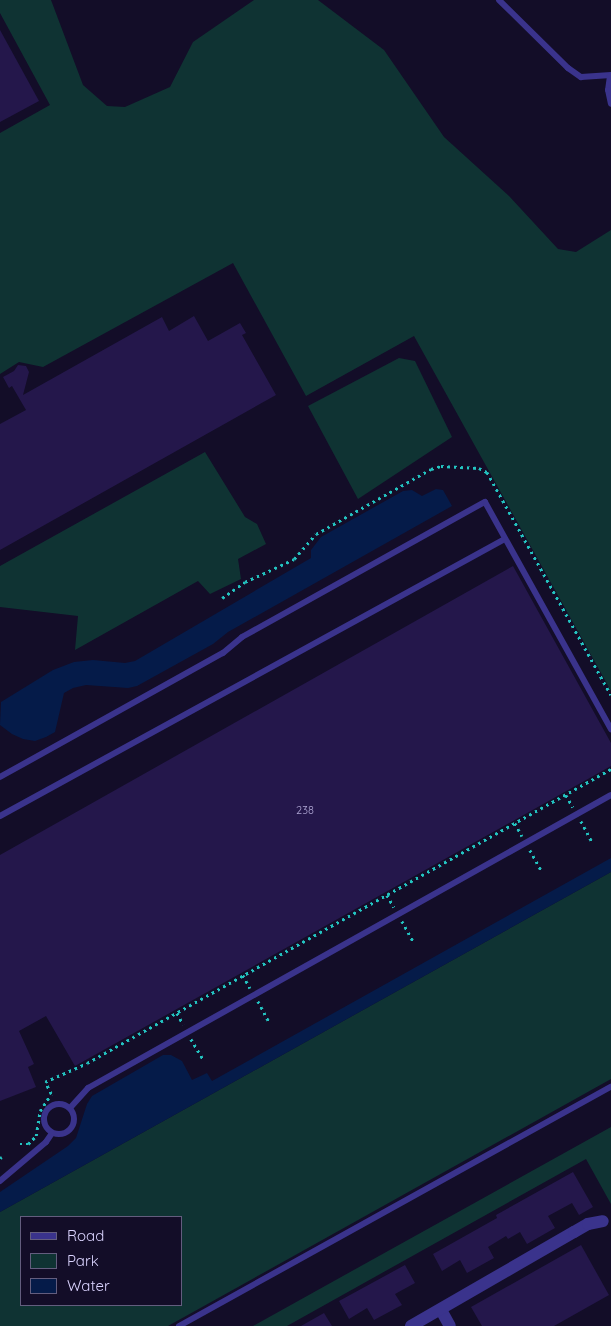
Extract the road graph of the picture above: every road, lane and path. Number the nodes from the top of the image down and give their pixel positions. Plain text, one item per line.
1 (499, 0) edge
2 (611, 76) edge
3 (611, 104) edge
4 (505, 539) junction
5 (222, 598) dead end
6 (611, 695) edge
7 (611, 729) edge
8 (611, 769) edge
9 (0, 776) edge
10 (566, 794) junction
11 (611, 795) edge
12 (574, 809) dead end
13 (0, 816) edge
14 (580, 821) dead end
15 (515, 823) junction
16 (523, 837) dead end
17 (592, 842) dead end
18 (529, 849) dead end
19 (541, 870) dead end
20 (387, 895) junction
21 (395, 909) dead end
22 (401, 920) dead end
23 (413, 942) dead end
24 (243, 975) junction
25 (251, 989) dead end
26 (257, 1001) dead end
27 (177, 1013) junction
28 (269, 1022) dead end
29 (184, 1026) dead end
30 (191, 1038) dead end
31 (203, 1059) dead end
32 (611, 1087) edge
33 (70, 1108) junction
34 (52, 1133) junction
35 (20, 1144) dead end
36 (0, 1181) edge
37 (603, 1220) dead end
38 (441, 1310) junction
39 (178, 1326) edge
40 (411, 1326) edge
41 (450, 1326) edge

1 - 2 lane
2 - 3 lane
4 - 7 lane
4 - 9 lane
4 - 13 lane
5 - 6 path
8 - 10 path
10 - 12 path
10 - 15 path
11 - 33 lane
14 - 17 path
15 - 16 path
15 - 20 path
18 - 19 path
20 - 21 path
20 - 24 path
22 - 23 path
24 - 25 path
24 - 27 path
26 - 28 path
27 - 29 path
27 - 35 path
30 - 31 path
32 - 39 lane
33 - 34 lane
33 - 34 lane
34 - 36 lane
37 - 38 street
38 - 40 street
38 - 41 street

